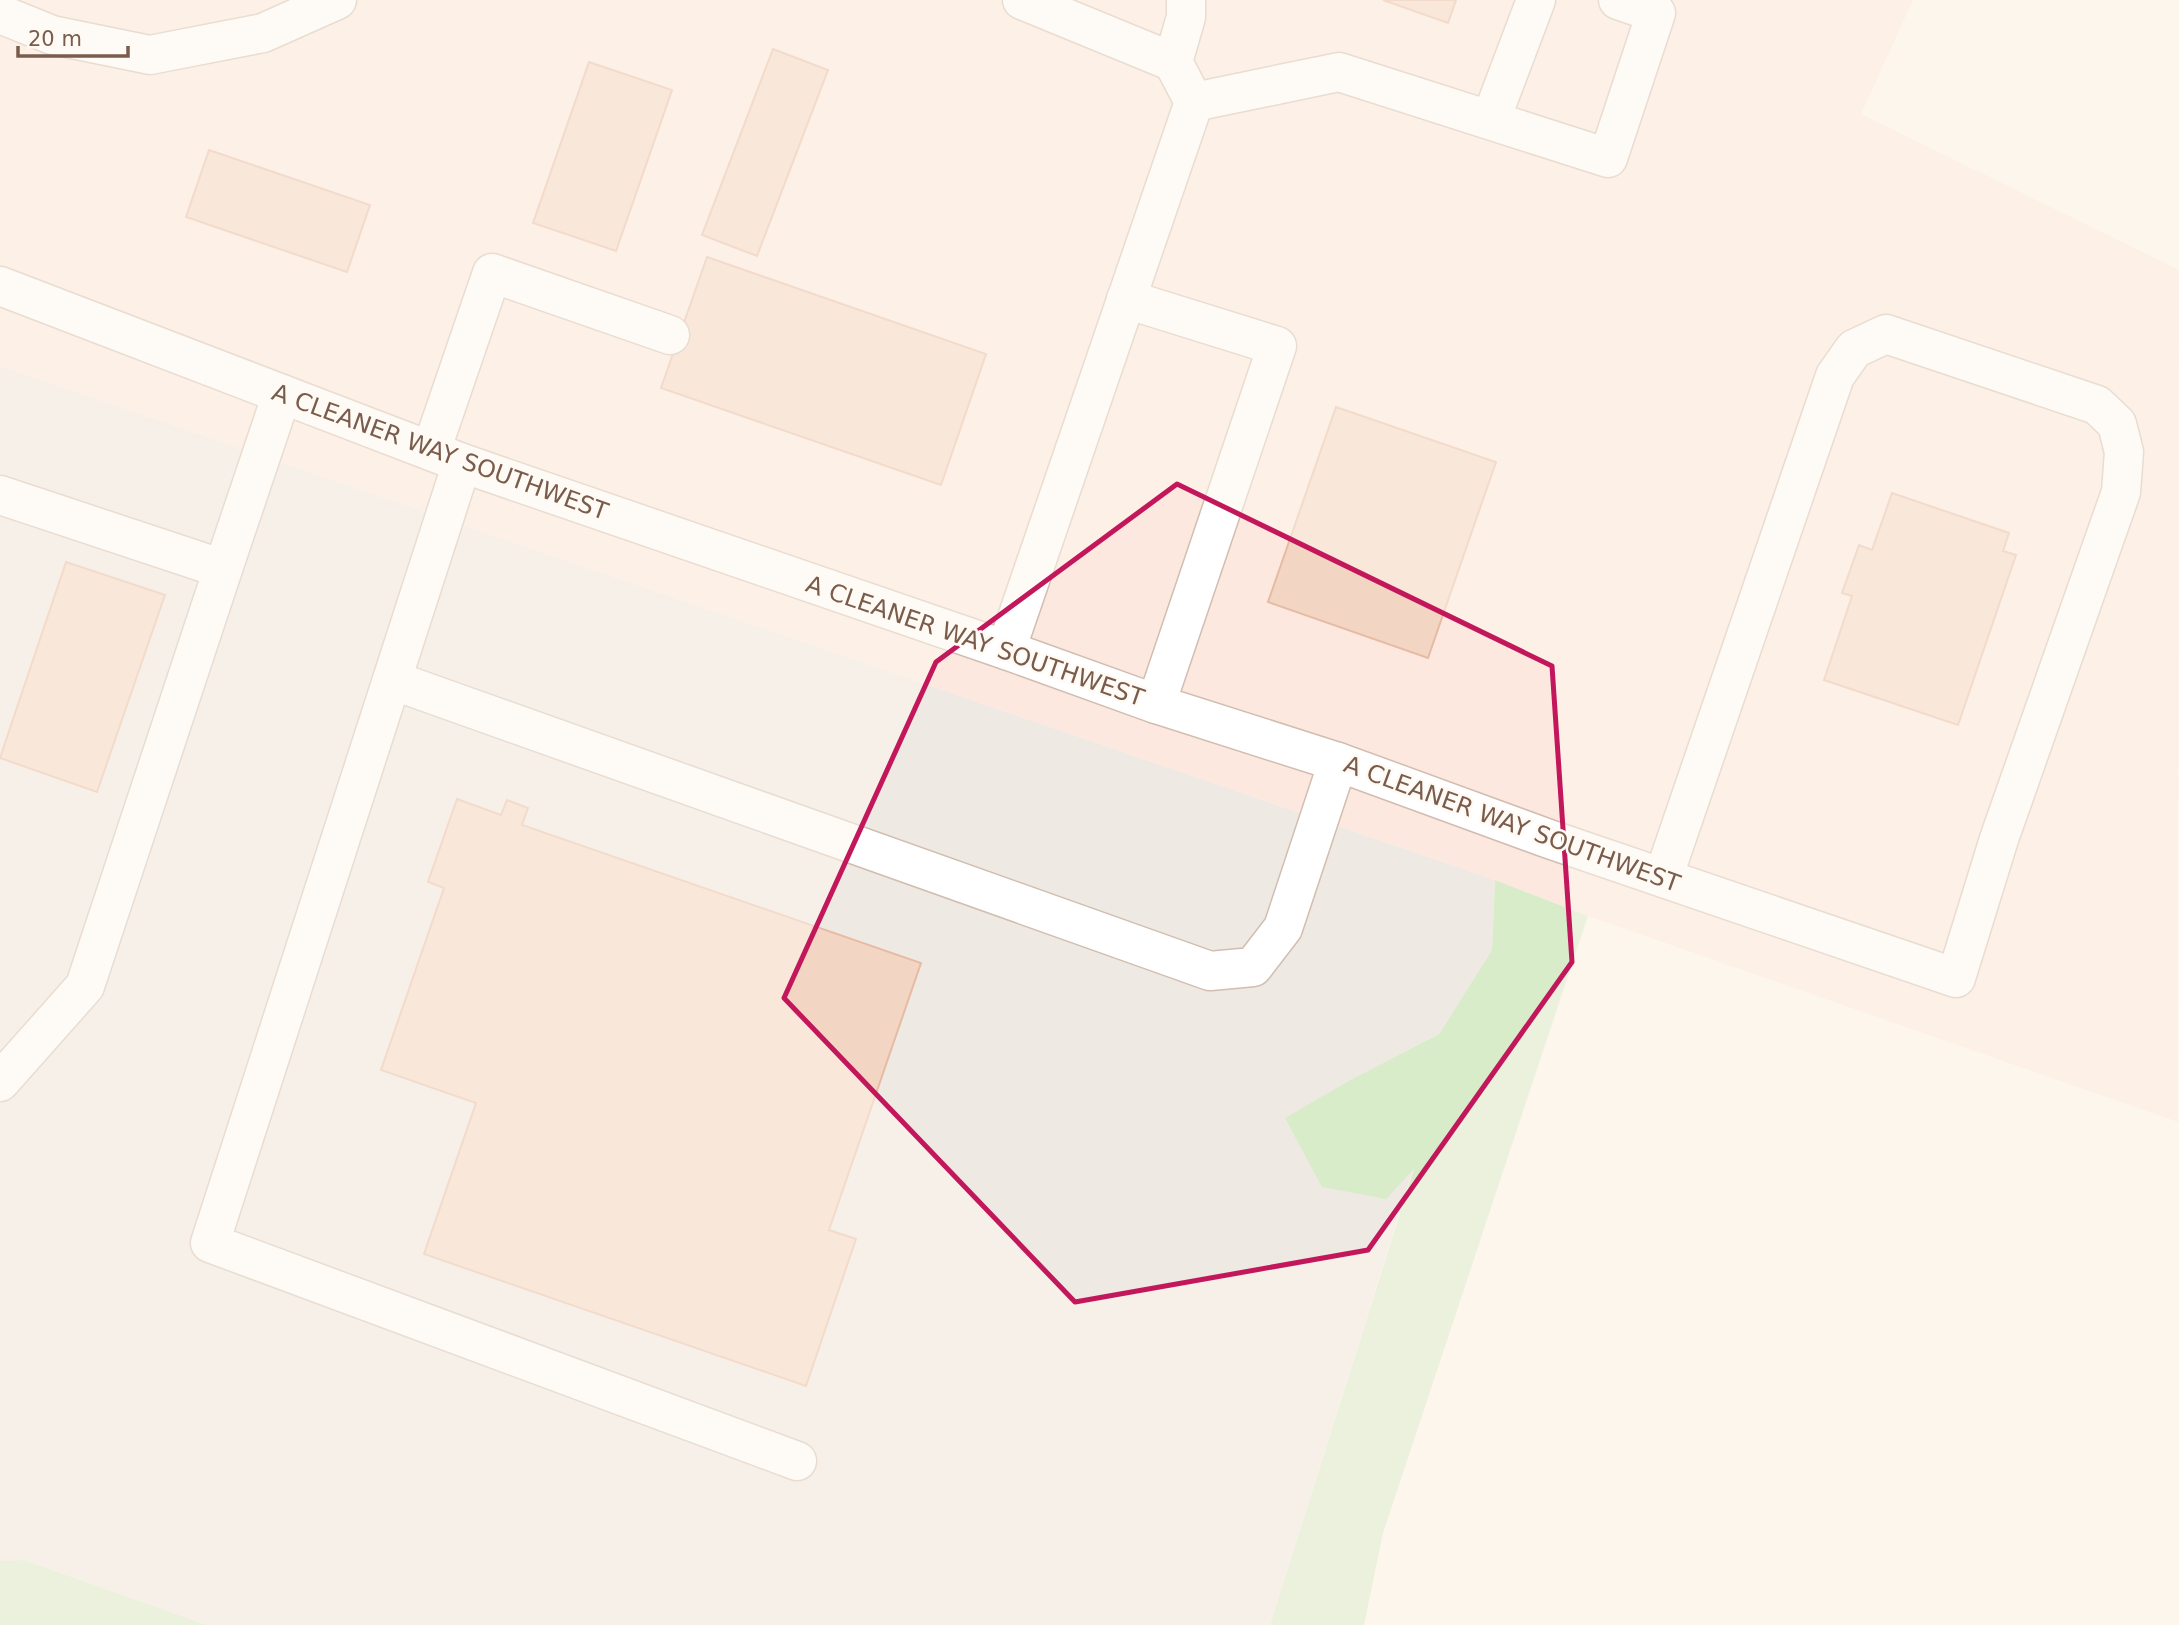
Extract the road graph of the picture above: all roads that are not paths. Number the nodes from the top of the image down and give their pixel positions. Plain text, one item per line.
1 (337, 0) edge
2 (1022, 0) edge
3 (1186, 0) edge
4 (1536, 0) edge
5 (1618, 0) edge
6 (0, 14) edge
7 (1173, 62) junction
8 (1194, 102) junction
9 (1491, 119) junction
10 (0, 286) edge
11 (1126, 299) junction
12 (670, 335) dead end
13 (282, 394) junction
14 (447, 457) junction
15 (0, 495) edge
16 (223, 569) junction
17 (1006, 650) junction
18 (392, 680) junction
19 (1156, 704) junction
20 (1338, 762) junction
21 (1663, 878) junction
22 (0, 1082) edge
23 (797, 1461) dead end

1 - 6 street
2 - 7 street
3 - 7 street
4 - 9 street
5 - 9 street
7 - 8 street
8 - 9 street
8 - 11 street
10 - 13 street, A CLEANER WAY SOUTHWEST
11 - 17 street
11 - 19 street
12 - 14 street
13 - 14 street, A CLEANER WAY SOUTHWEST
13 - 16 street
14 - 17 street, A CLEANER WAY SOUTHWEST
14 - 18 street
15 - 16 street
16 - 22 street
17 - 19 street, A CLEANER WAY SOUTHWEST
18 - 20 street
18 - 23 street
19 - 20 street, A CLEANER WAY SOUTHWEST
20 - 21 street, A CLEANER WAY SOUTHWEST
21 - 21 street, A CLEANER WAY SOUTHWEST

